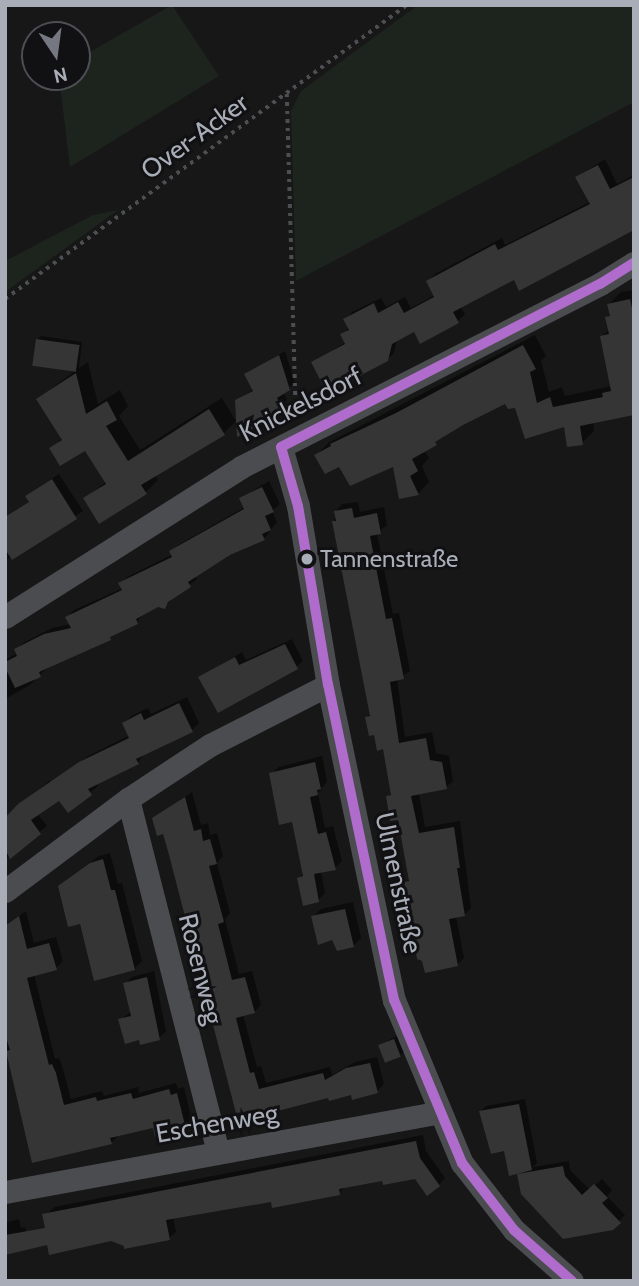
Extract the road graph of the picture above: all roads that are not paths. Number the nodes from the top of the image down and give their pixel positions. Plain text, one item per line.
1 (634, 263) edge
2 (289, 443) junction
3 (5, 617) edge
4 (328, 685) junction
5 (128, 799) junction
6 (5, 891) edge
7 (440, 1112) junction
8 (218, 1152) junction
9 (5, 1192) edge
10 (572, 1281) edge

1 - 2 street, Knickelsdorf
2 - 3 street, Knickelsdorf
2 - 4 street, Ulmenstraße
4 - 5 street
4 - 7 street, Ulmenstraße
5 - 6 street
5 - 8 street, Rosenweg
7 - 8 street, Eschenweg
7 - 10 street, Ulmenstraße
8 - 9 street, Eschenweg

